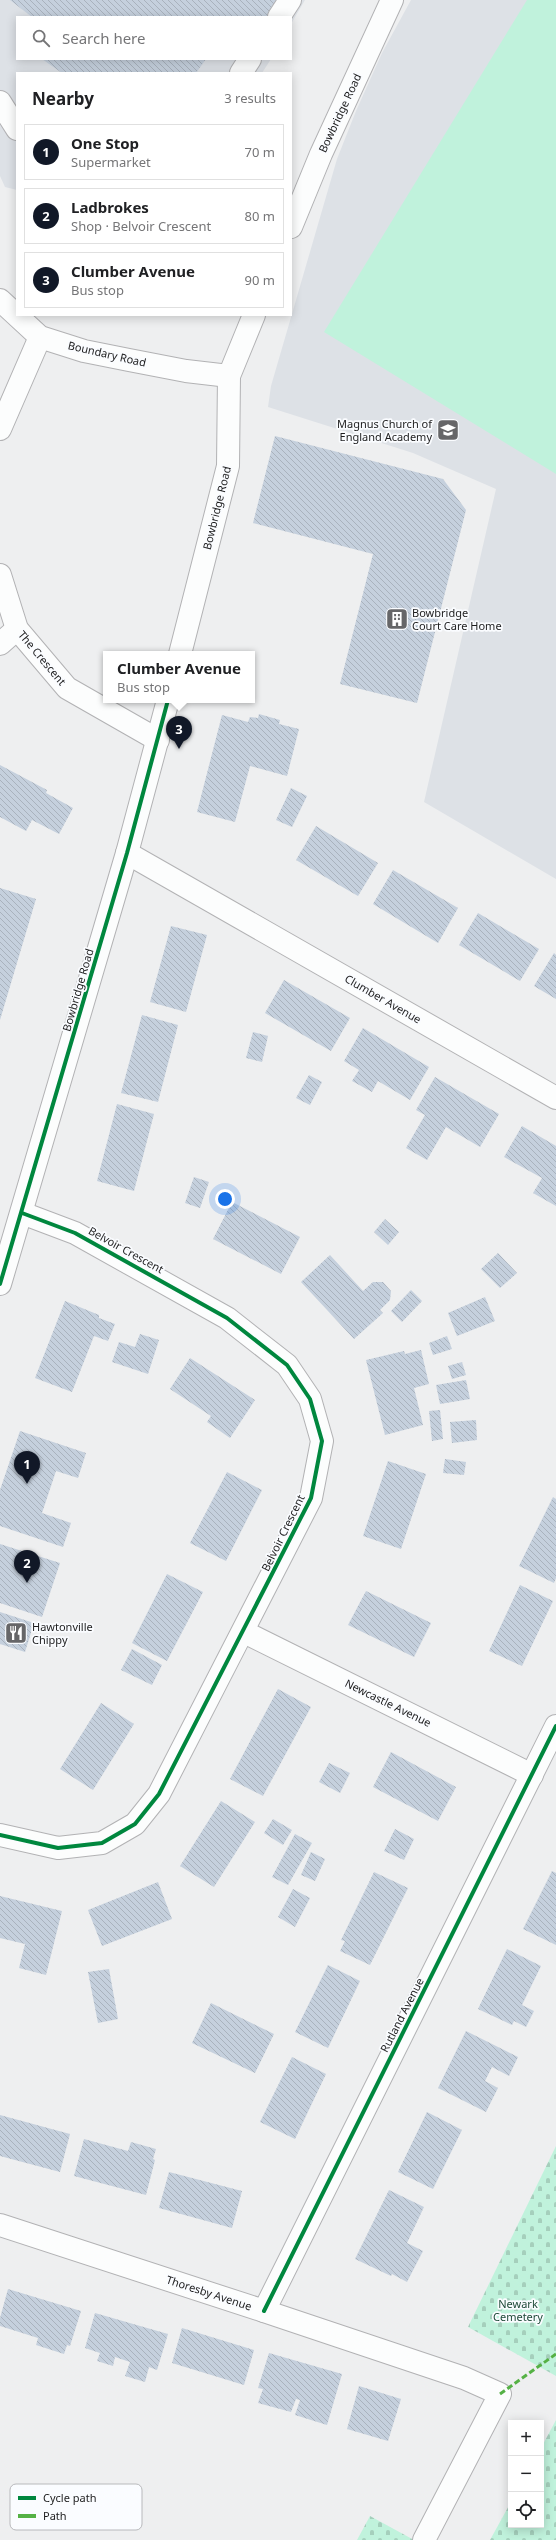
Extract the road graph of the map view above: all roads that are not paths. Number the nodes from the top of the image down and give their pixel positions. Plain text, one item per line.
1 (290, 0) edge
2 (392, 0) edge
3 (280, 16) edge
4 (249, 60) edge
5 (242, 72) edge
6 (0, 102) edge
7 (16, 127) edge
8 (292, 225) edge
9 (0, 300) edge
10 (16, 315) edge
11 (17, 316) edge
12 (254, 316) edge
13 (40, 337) junction
14 (229, 376) junction
15 (0, 429) edge
16 (0, 575) edge
17 (17, 629) junction
18 (0, 644) edge
19 (181, 651) edge
20 (167, 703) edge
21 (158, 740) junction
22 (127, 853) junction
23 (556, 1098) edge
24 (22, 1213) junction
25 (0, 1284) edge
26 (244, 1632) junction
27 (556, 1726) edge
28 (532, 1775) junction
29 (0, 1835) edge
30 (0, 2225) edge
31 (264, 2311) junction
32 (424, 2540) edge

1 - 3 street
2 - 8 street, Bowbridge Road
4 - 5 street
6 - 7 street
9 - 10 street, Boundary Road
11 - 13 street, Boundary Road
12 - 14 street, Bowbridge Road
13 - 14 street, Boundary Road
13 - 15 street
14 - 19 street, Bowbridge Road
16 - 17 street, The Crescent
17 - 18 street
17 - 21 street, The Crescent
20 - 21 street, Bowbridge Road
21 - 22 street, Bowbridge Road
22 - 23 street, Clumber Avenue
22 - 24 street, Bowbridge Road
24 - 25 street, Bowbridge Road
24 - 26 street, Belvoir Crescent
26 - 28 street, Newcastle Avenue
26 - 29 street, Belvoir Crescent
27 - 28 street, Rutland Avenue
28 - 31 street, Rutland Avenue
30 - 31 street, Thoresby Avenue
31 - 32 street, Thoresby Avenue

